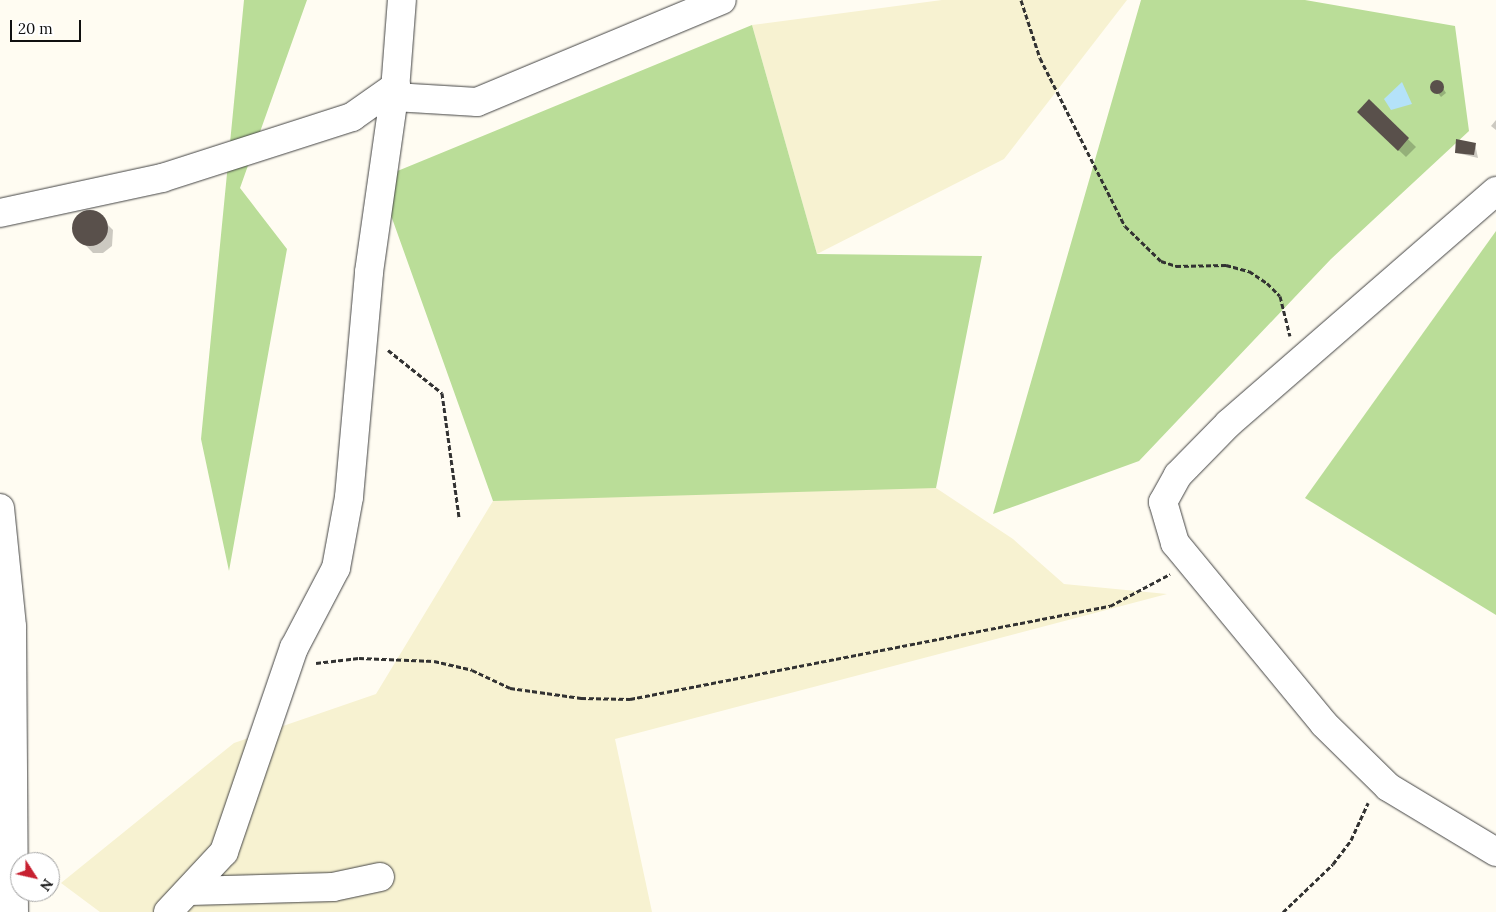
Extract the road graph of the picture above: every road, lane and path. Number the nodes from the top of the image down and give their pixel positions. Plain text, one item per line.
1 (402, 0) edge
2 (722, 0) edge
3 (1021, 0) edge
4 (395, 91) junction
5 (1496, 191) edge
6 (0, 213) edge
7 (362, 333) junction
8 (1287, 370) junction
9 (0, 508) edge
10 (459, 517) dead end
11 (1189, 562) junction
12 (288, 666) junction
13 (1379, 780) junction
14 (1496, 852) edge
15 (380, 877) dead end
16 (190, 891) junction
17 (14, 912) edge
18 (168, 912) edge
19 (1282, 912) edge

1 - 4 street
2 - 4 street
3 - 8 path
4 - 6 street
4 - 7 street
5 - 8 street
7 - 10 path
7 - 12 street
8 - 11 street
9 - 17 street
11 - 12 path
11 - 13 street
12 - 16 street
13 - 14 street
13 - 19 path
15 - 16 street
16 - 18 street

